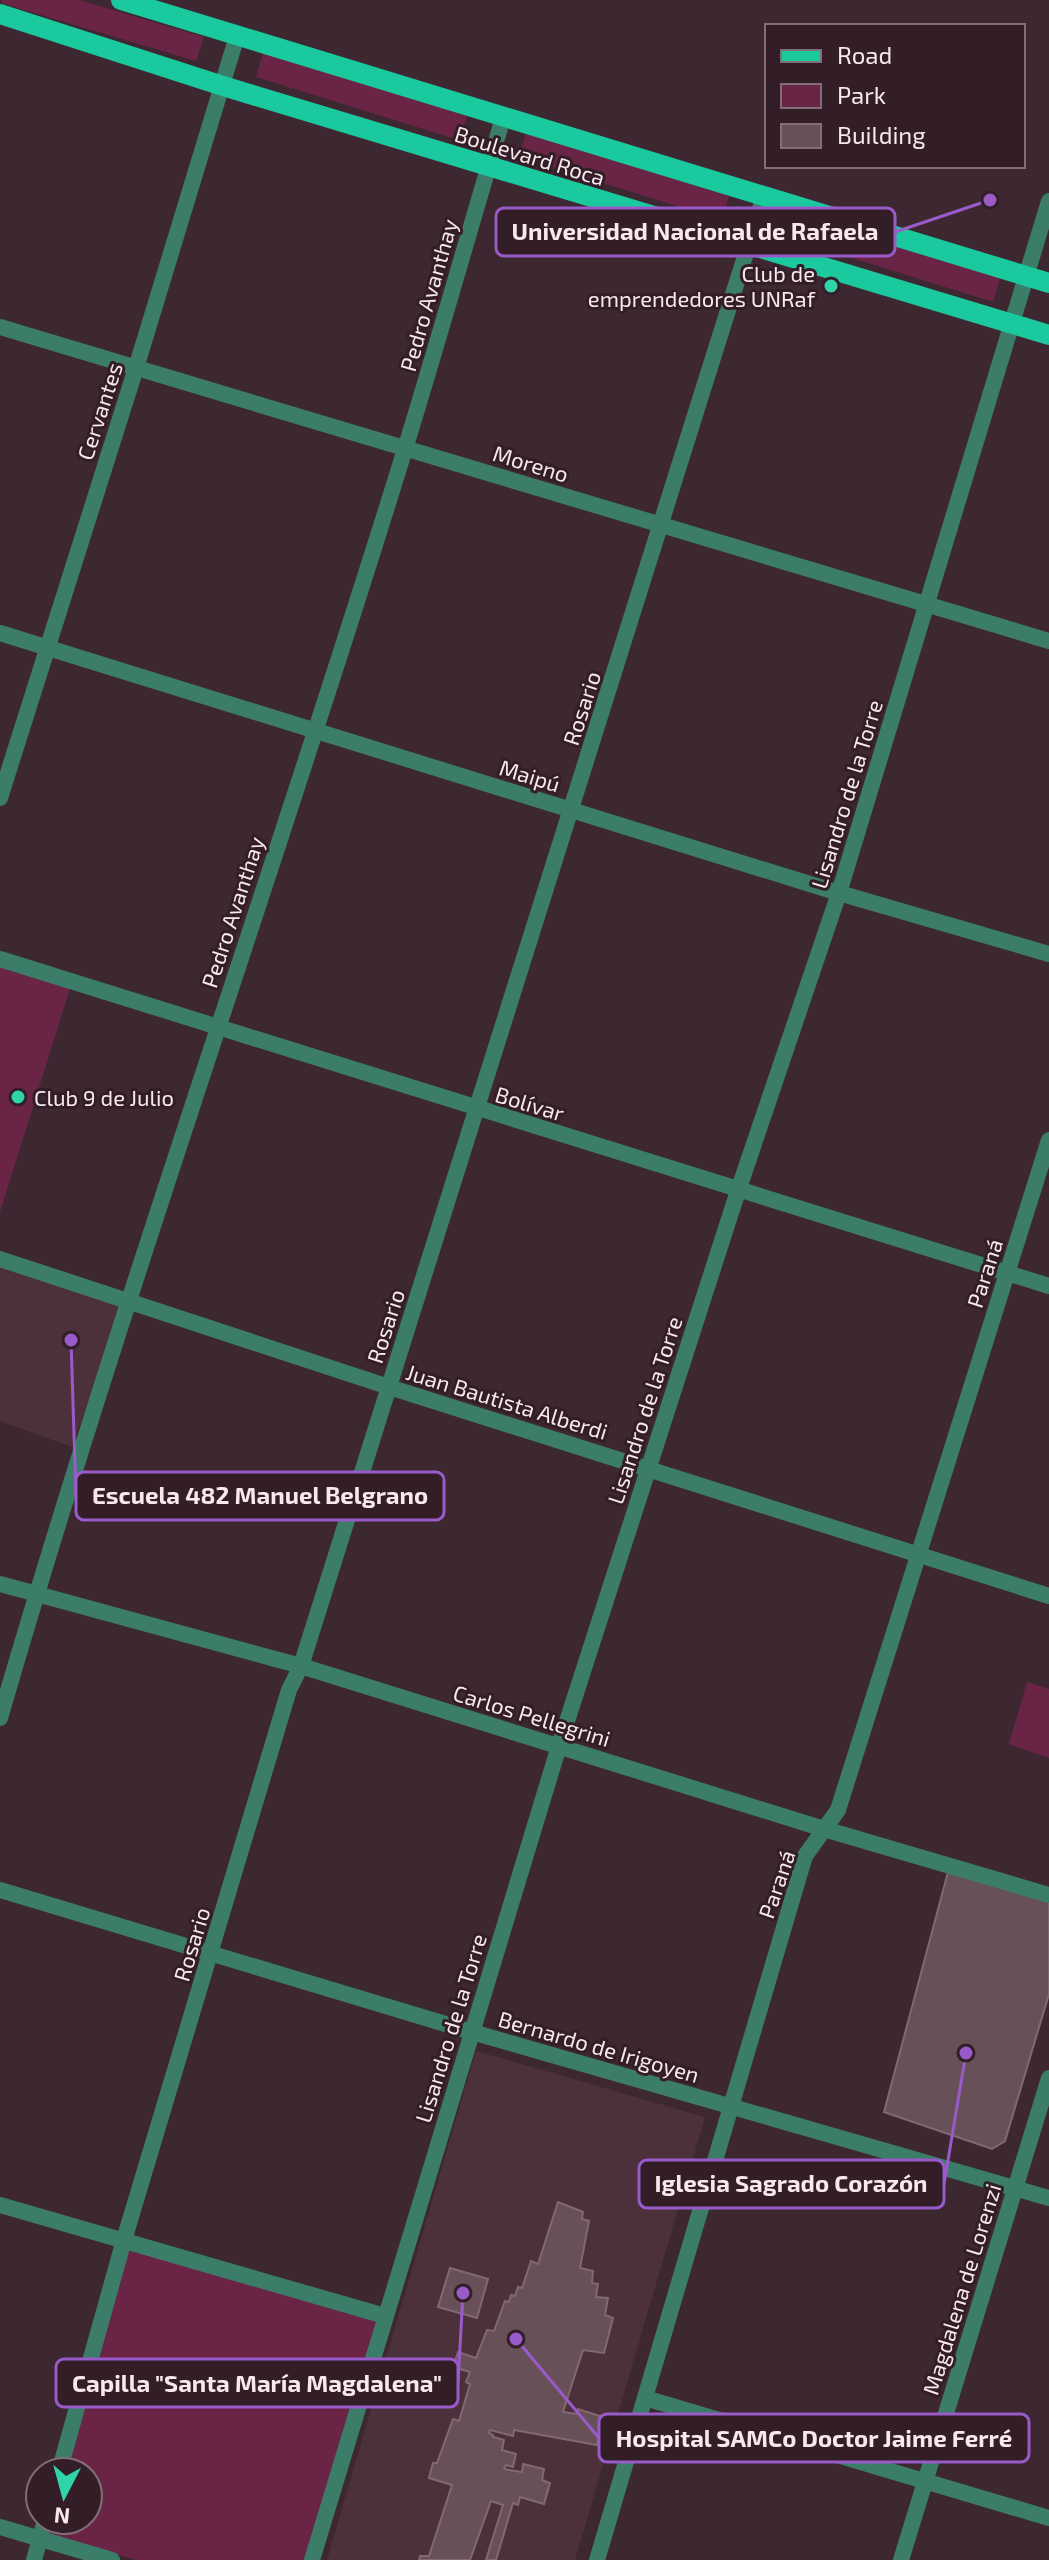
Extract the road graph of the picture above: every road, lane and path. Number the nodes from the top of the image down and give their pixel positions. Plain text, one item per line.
1 (121, 0) edge
2 (0, 14) edge
3 (237, 36) junction
4 (223, 86) junction
5 (503, 118) junction
6 (488, 167) junction
7 (764, 196) junction
8 (1049, 201) edge
9 (749, 246) junction
10 (1025, 275) junction
11 (1049, 283) edge
12 (1011, 323) junction
13 (0, 327) edge
14 (1049, 335) edge
15 (136, 368) junction
16 (406, 448) junction
17 (662, 525) junction
18 (926, 604) junction
19 (0, 633) edge
20 (1049, 641) edge
21 (47, 646) junction
22 (314, 732) junction
23 (0, 798) edge
24 (571, 811) junction
25 (839, 893) junction
26 (1049, 954) edge
27 (0, 959) edge
28 (217, 1029) junction
29 (476, 1110) junction
30 (1049, 1140) edge
31 (738, 1191) junction
32 (0, 1259) edge
33 (1007, 1273) junction
34 (1049, 1286) edge
35 (130, 1301) junction
36 (389, 1387) junction
37 (647, 1468) junction
38 (916, 1554) junction
39 (0, 1584) edge
40 (36, 1595) junction
41 (1049, 1596) edge
42 (301, 1666) junction
43 (0, 1718) edge
44 (559, 1746) junction
45 (824, 1829) junction
46 (0, 1890) edge
47 (1049, 1895) edge
48 (211, 1953) junction
49 (472, 2032) junction
50 (1049, 2078) edge
51 (731, 2106) junction
52 (1015, 2187) junction
53 (1049, 2198) edge
54 (0, 2205) edge
55 (124, 2240) junction
56 (385, 2316) junction
57 (645, 2398) junction
58 (63, 2456) edge
59 (925, 2481) junction
60 (1049, 2518) edge
61 (0, 2527) edge
62 (41, 2536) edge
63 (40, 2539) junction
64 (34, 2560) edge
65 (112, 2560) edge
66 (312, 2560) edge
67 (597, 2560) edge
68 (901, 2560) edge

1 - 3 main road, Boulevard Roca
2 - 4 main road, Boulevard Roca
3 - 4 street, Cervantes
3 - 5 main road, Boulevard Roca
4 - 6 main road, Boulevard Roca
4 - 15 street, Cervantes
5 - 6 street, Pedro Avanthay
5 - 7 main road, Boulevard Roca
6 - 9 main road, Boulevard Roca
6 - 16 street, Pedro Avanthay
7 - 9 street, Rosario
7 - 10 main road, Boulevard Roca
8 - 10 street, Lisandro de la Torre
9 - 12 main road, Boulevard Roca
9 - 17 street, Rosario
10 - 11 main road, Boulevard Roca
10 - 12 street, Lisandro de la Torre
12 - 14 main road, Boulevard Roca
12 - 18 street, Lisandro de la Torre
13 - 15 street, Moreno
15 - 16 street, Moreno
15 - 21 street, Cervantes
16 - 17 street, Moreno
16 - 22 street, Pedro Avanthay
17 - 18 street, Moreno
17 - 24 street, Rosario
18 - 20 street, Moreno
18 - 25 street, Lisandro de la Torre
19 - 21 street, Maipú
21 - 22 street, Maipú
21 - 23 street, Cervantes
22 - 24 street, Maipú
22 - 28 street, Pedro Avanthay
24 - 25 street, Maipú
24 - 29 street, Rosario
25 - 26 street, Maipú
25 - 31 street, Lisandro de la Torre
27 - 28 street, Bolívar
28 - 29 street, Bolívar
28 - 35 street, Pedro Avanthay
29 - 31 street, Bolívar
29 - 36 street, Rosario
30 - 33 street, Paraná
31 - 33 street, Bolívar
31 - 37 street, Lisandro de la Torre
32 - 35 street, Juan Bautista Alberdi
33 - 34 street, Bolívar
33 - 38 street, Paraná
35 - 36 street, Juan Bautista Alberdi
35 - 40 street, Pedro Avanthay
36 - 37 street, Juan Bautista Alberdi
36 - 42 street, Rosario
37 - 38 street, Juan Bautista Alberdi
37 - 44 street, Lisandro de la Torre
38 - 41 street, Juan Bautista Alberdi
38 - 45 street, Paraná
39 - 40 street, Carlos Pellegrini
40 - 42 street, Carlos Pellegrini
40 - 43 street, Pedro Avanthay
42 - 44 street, Carlos Pellegrini
42 - 48 street, Rosario
44 - 45 street, Carlos Pellegrini
44 - 49 street, Lisandro de la Torre
45 - 47 street, Carlos Pellegrini
45 - 51 street, Paraná
46 - 48 street, Bernardo de Irigoyen
48 - 49 street, Bernardo de Irigoyen
48 - 55 street, Rosario
49 - 51 street, Bernardo de Irigoyen
49 - 56 street, Lisandro de la Torre
50 - 52 street, Magdalena de Lorenzi
51 - 52 street, Bernardo de Irigoyen
51 - 57 street, Paraná
52 - 53 street, Bernardo de Irigoyen
52 - 59 street, Magdalena de Lorenzi
54 - 55 street
55 - 56 street
55 - 58 street, Rosario
56 - 66 street, Lisandro de la Torre
57 - 59 street
57 - 67 street, Paraná
59 - 60 street
59 - 68 street, Magdalena de Lorenzi
61 - 63 street
62 - 63 street
63 - 64 street
63 - 65 street

